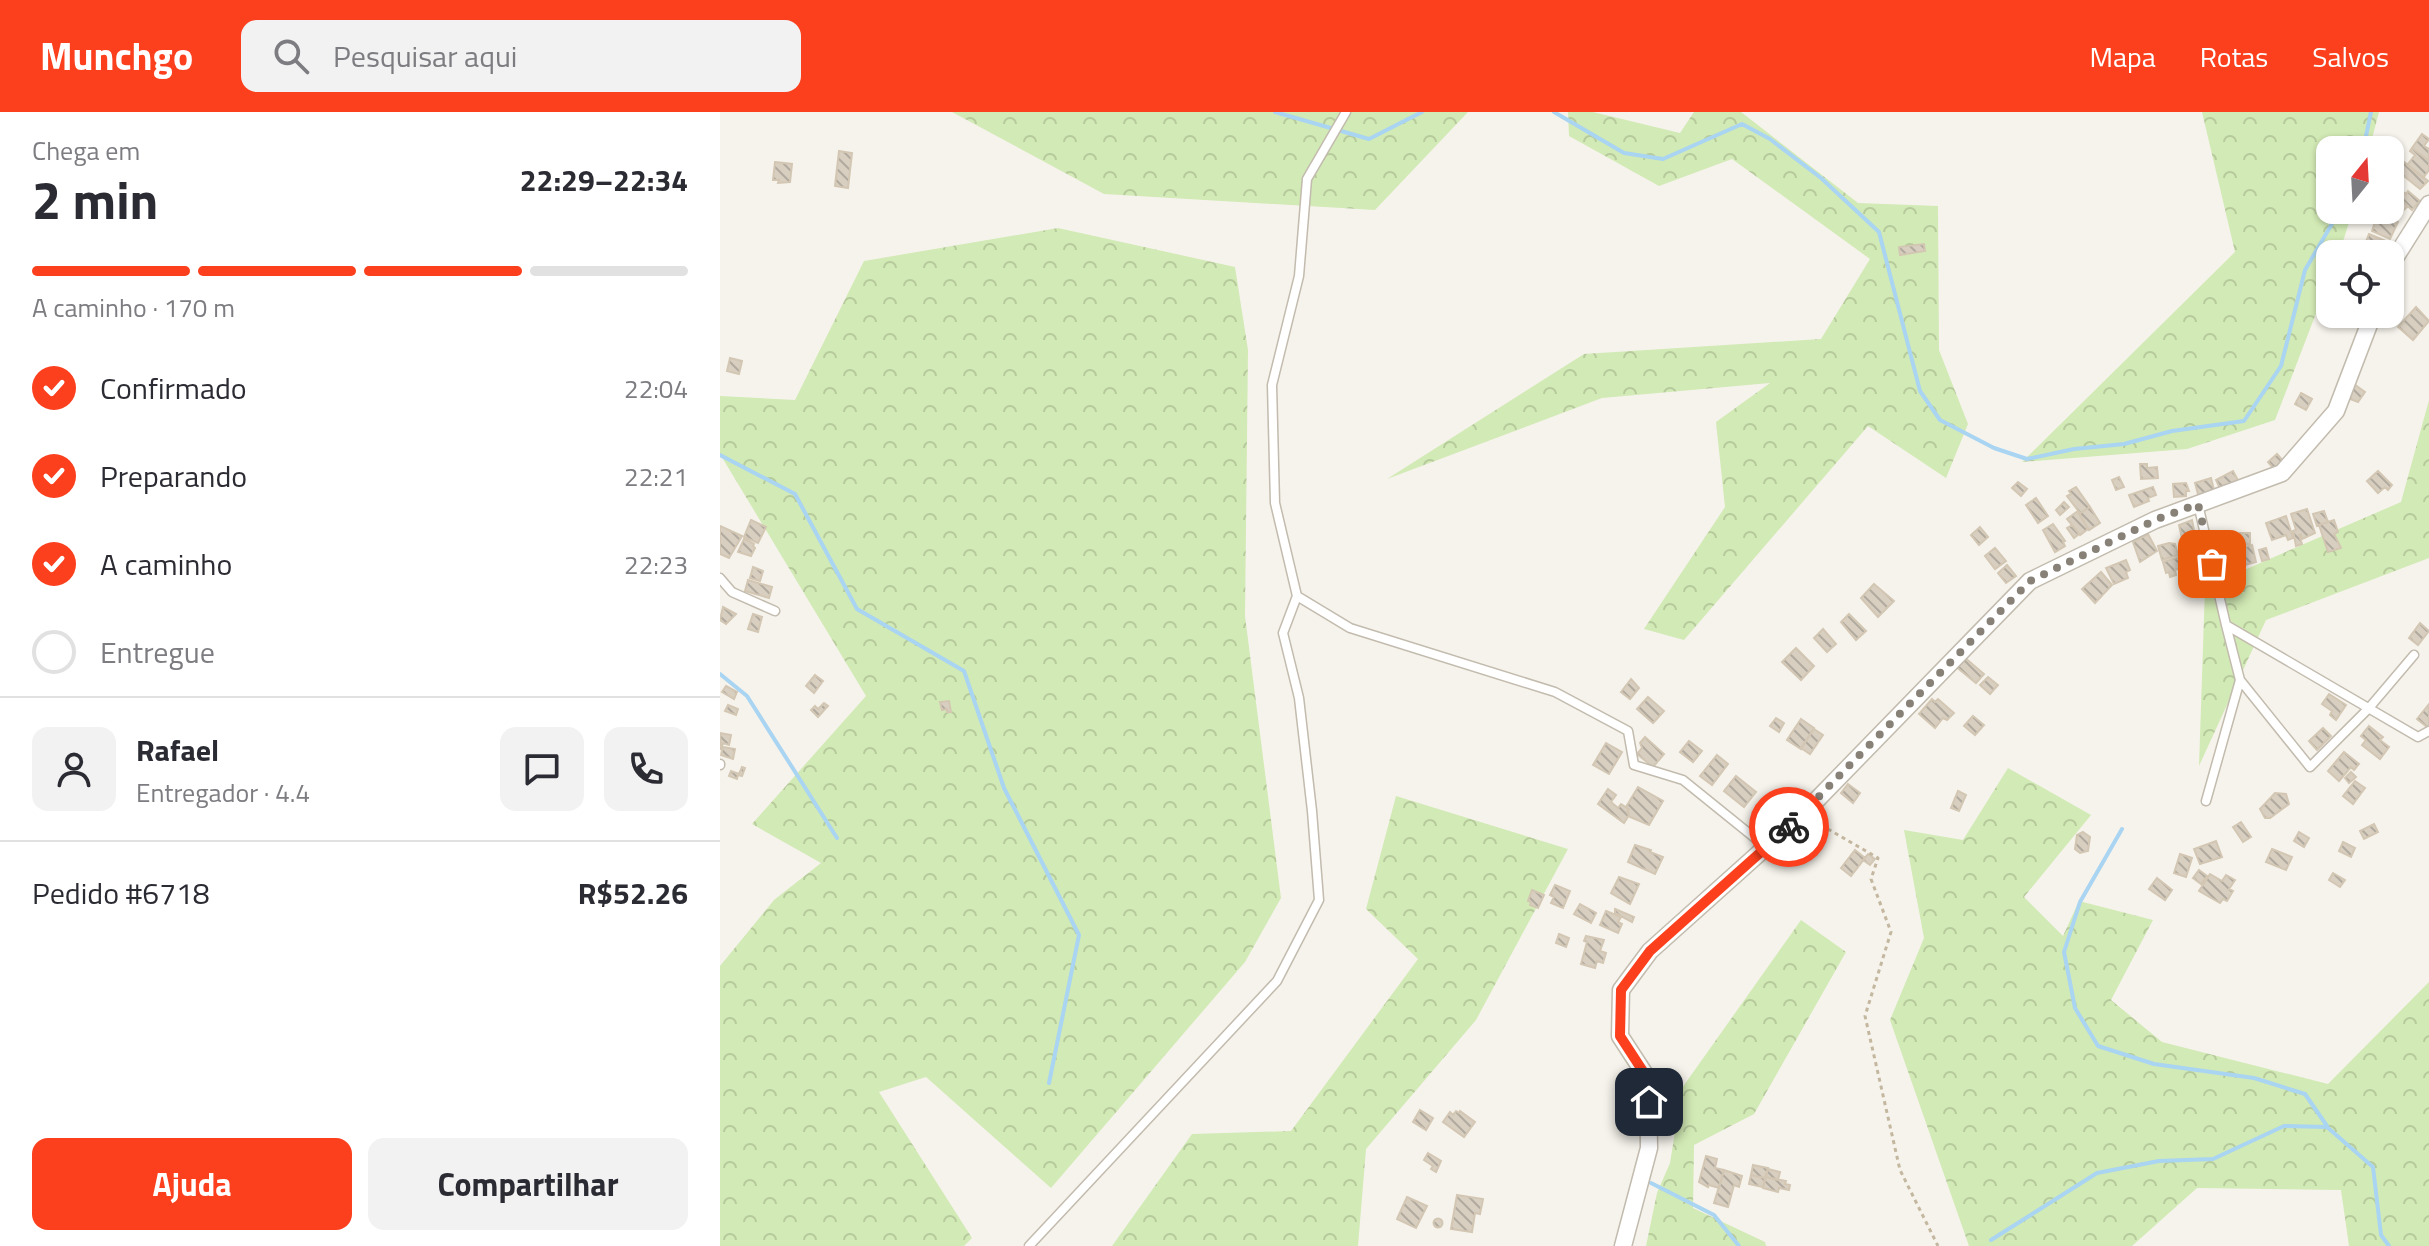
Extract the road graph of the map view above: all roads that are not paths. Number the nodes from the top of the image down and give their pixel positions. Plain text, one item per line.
1 (1346, 112) edge
2 (2429, 204) edge
3 (2404, 244) edge
4 (2368, 328) edge
5 (2198, 504) junction
6 (720, 578) edge
7 (1297, 596) junction
8 (775, 611) dead end
9 (2226, 625) junction
10 (2414, 655) dead end
11 (2240, 680) junction
12 (2369, 708) junction
13 (2429, 731) edge
14 (2206, 801) dead end
15 (1766, 847) junction
16 (1029, 1246) edge
17 (1623, 1246) edge

1 - 7 lane
2 - 3 street
4 - 5 street
5 - 9 lane
5 - 15 street
6 - 8 lane
7 - 15 lane
7 - 16 lane
9 - 11 lane
9 - 12 lane
10 - 12 lane
11 - 12 lane
11 - 14 lane
12 - 13 lane
15 - 17 street

